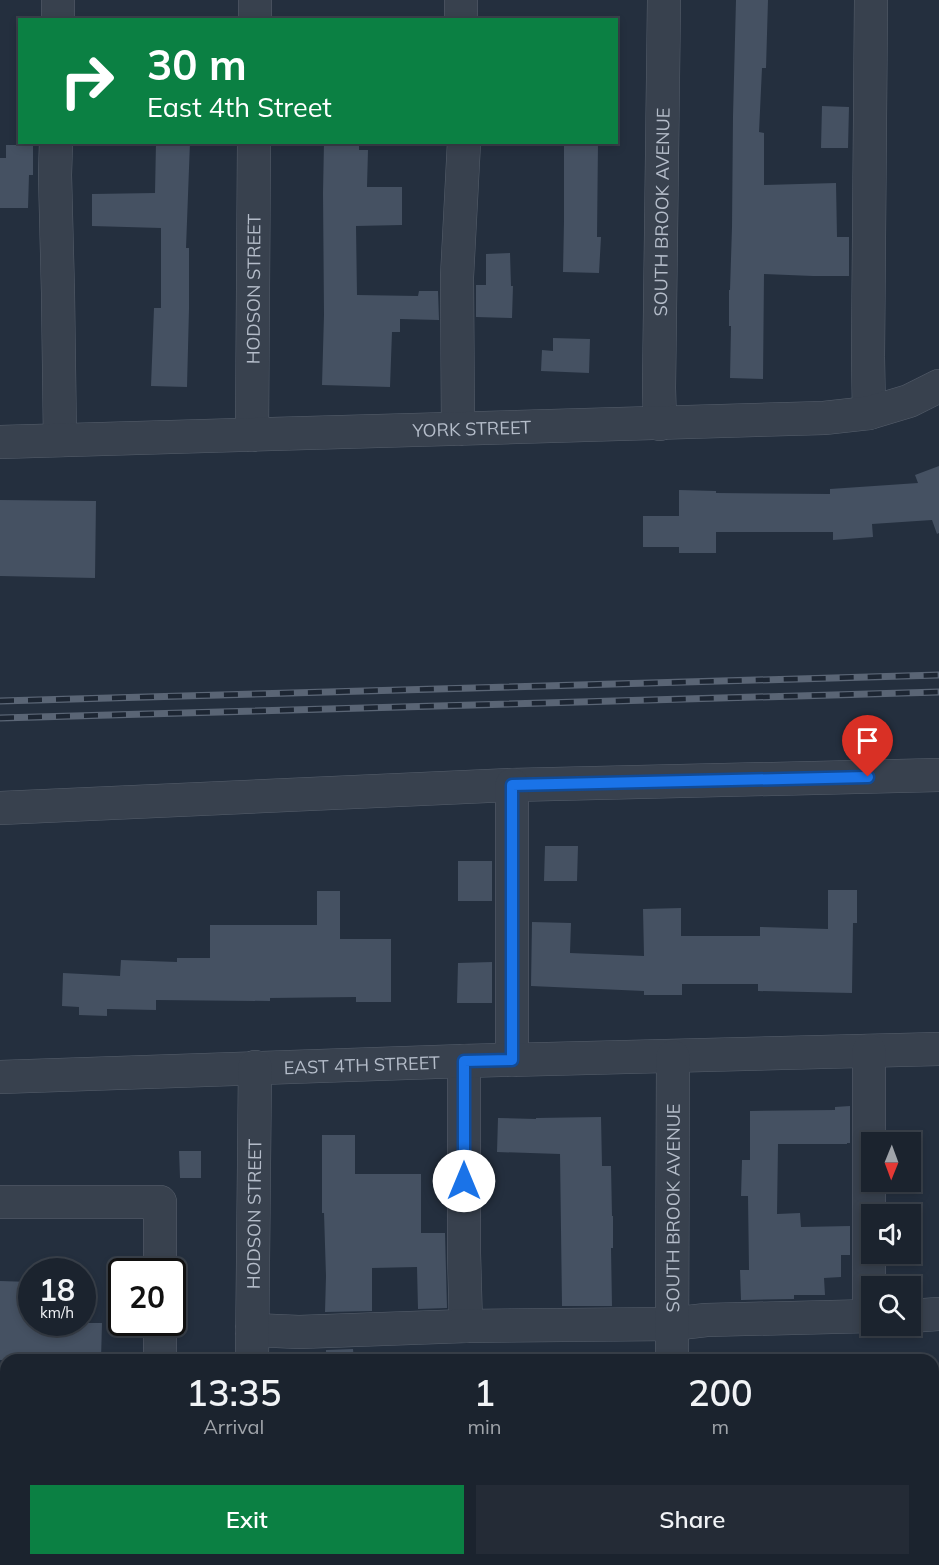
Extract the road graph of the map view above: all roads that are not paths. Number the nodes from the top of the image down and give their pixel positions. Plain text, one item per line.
1 (58, 0) edge
2 (255, 0) edge
3 (461, 0) edge
4 (664, 0) edge
5 (871, 0) edge
6 (58, 18) edge
7 (255, 18) edge
8 (461, 18) edge
9 (56, 144) edge
10 (254, 144) edge
11 (464, 144) edge
12 (939, 386) edge
13 (869, 413) junction
14 (660, 424) junction
15 (458, 429) junction
16 (252, 435) junction
17 (60, 440) junction
18 (0, 442) edge
19 (939, 775) edge
20 (512, 785) junction
21 (0, 808) edge
22 (939, 1049) edge
23 (869, 1051) junction
24 (673, 1057) junction
25 (512, 1060) junction
26 (464, 1061) junction
27 (255, 1068) junction
28 (0, 1077) edge
29 (0, 1202) edge
30 (160, 1258) edge
31 (870, 1276) edge
32 (939, 1314) edge
33 (921, 1315) edge
34 (861, 1316) edge
35 (672, 1324) junction
36 (466, 1326) junction
37 (160, 1336) edge
38 (252, 1346) edge
39 (160, 1354) edge
40 (672, 1354) edge

1 - 6 street
2 - 7 street
3 - 8 street
4 - 14 street, SOUTH BROOK AVENUE
5 - 13 street
9 - 17 street
10 - 16 street, HODSON STREET
11 - 15 street
12 - 13 street, YORK STREET
13 - 14 street, YORK STREET
14 - 15 street, YORK STREET
15 - 16 street, YORK STREET
16 - 17 street, YORK STREET
17 - 18 street, YORK STREET
19 - 20 street
20 - 21 street
20 - 25 street
22 - 23 street, EAST 4TH STREET
23 - 24 street, EAST 4TH STREET
23 - 31 street
24 - 25 street, EAST 4TH STREET
24 - 35 street, SOUTH BROOK AVENUE
25 - 26 street, EAST 4TH STREET
26 - 27 street, EAST 4TH STREET
26 - 36 street
27 - 28 street, EAST 4TH STREET
27 - 38 street, HODSON STREET
29 - 30 street
32 - 33 street
34 - 35 street
35 - 36 street
35 - 40 street, SOUTH BROOK AVENUE
36 - 38 street
37 - 39 street

